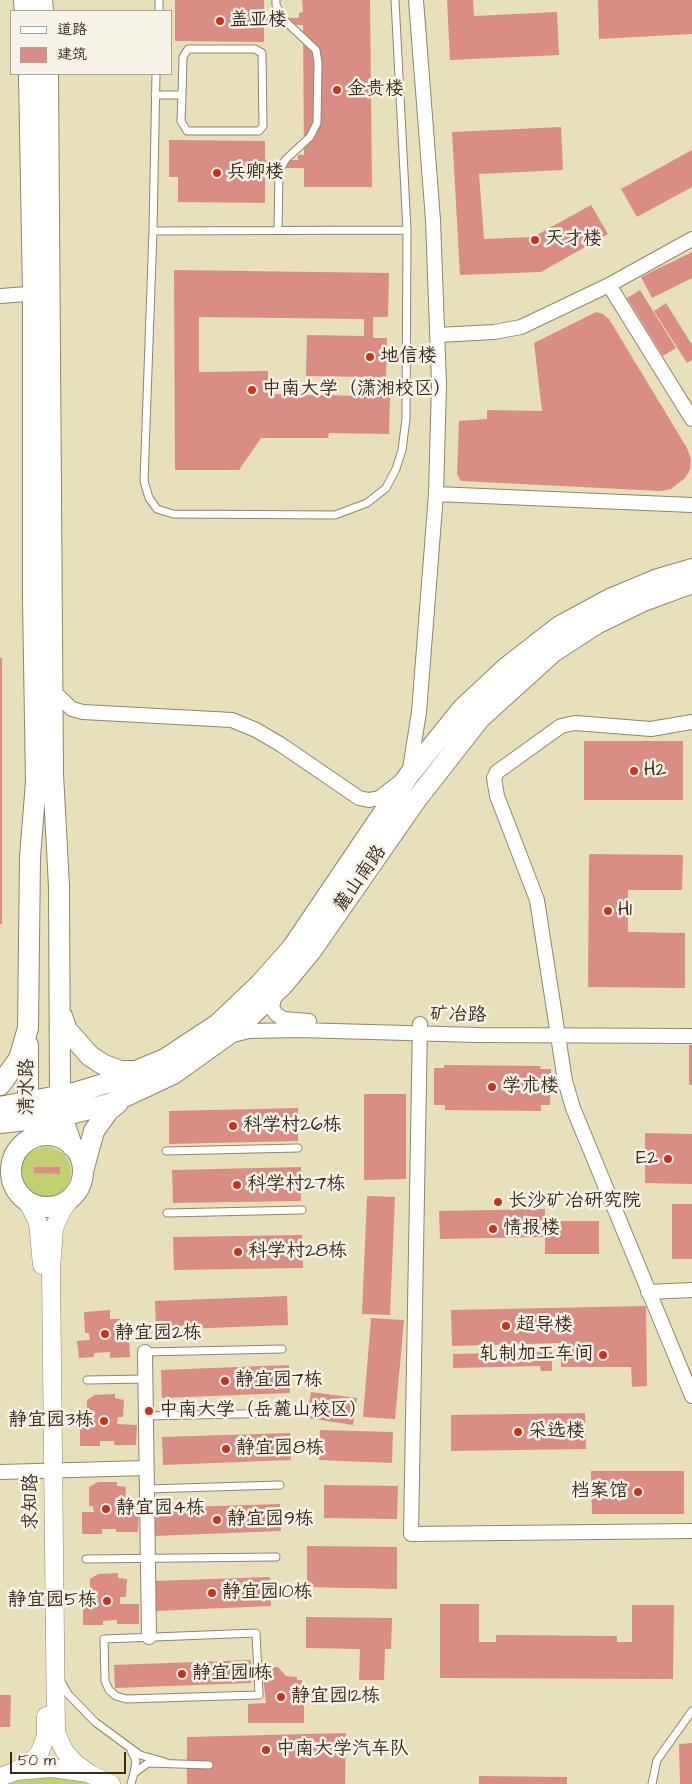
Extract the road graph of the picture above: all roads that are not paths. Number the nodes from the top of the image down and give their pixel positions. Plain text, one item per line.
1 (276, 0) edge
2 (395, 0) edge
3 (416, 0) edge
4 (29, 75) edge
5 (48, 75) edge
6 (156, 75) edge
7 (155, 94) junction
8 (182, 95) junction
9 (278, 230) junction
10 (407, 230) junction
11 (153, 231) junction
12 (692, 239) edge
13 (608, 285) junction
14 (0, 296) edge
15 (41, 297) junction
16 (0, 305) edge
17 (438, 336) junction
18 (692, 419) edge
19 (436, 494) junction
20 (692, 505) edge
21 (692, 569) edge
22 (692, 583) edge
23 (52, 690) junction
24 (419, 712) junction
25 (692, 722) edge
26 (448, 725) junction
27 (409, 775) junction
28 (275, 993) junction
29 (60, 1012) junction
30 (692, 1027) edge
31 (28, 1028) junction
32 (420, 1029) junction
33 (557, 1031) junction
34 (692, 1036) edge
35 (225, 1037) junction
36 (137, 1072) junction
37 (0, 1085) edge
38 (60, 1096) junction
39 (128, 1096) junction
40 (0, 1108) edge
41 (28, 1111) junction
42 (62, 1116) junction
43 (0, 1123) edge
44 (21, 1146) junction
45 (72, 1146) junction
46 (298, 1148) dead end
47 (166, 1151) dead end
48 (0, 1160) edge
49 (83, 1173) junction
50 (11, 1176) junction
51 (71, 1198) junction
52 (24, 1200) junction
53 (302, 1210) dead end
54 (167, 1213) dead end
55 (692, 1290) edge
56 (648, 1292) junction
57 (282, 1349) dead end
58 (145, 1352) joint
59 (145, 1379) junction
60 (87, 1380) dead end
61 (692, 1396) edge
62 (285, 1413) dead end
63 (146, 1416) junction
64 (146, 1468) junction
65 (48, 1470) junction
66 (0, 1472) edge
67 (280, 1485) dead end
68 (146, 1489) junction
69 (692, 1531) edge
70 (276, 1557) dead end
71 (86, 1558) dead end
72 (148, 1558) junction
73 (149, 1637) junction
74 (55, 1667) junction
75 (692, 1711) edge
76 (130, 1748) junction
77 (165, 1762) junction
78 (208, 1765) dead end
79 (134, 1773) junction
80 (8, 1774) edge
81 (90, 1774) junction
82 (110, 1784) edge
83 (131, 1784) edge
84 (652, 1784) edge

1 - 9 lane
2 - 10 lane
3 - 17 street
4 - 15 main road
5 - 15 main road
6 - 7 lane
7 - 8 lane
7 - 11 lane
8 - 8 lane
9 - 10 lane
9 - 11 lane
10 - 11 lane
12 - 13 street
13 - 17 street
13 - 18 street
14 - 15 street
15 - 16 street
15 - 23 main road, 清水路
15 - 31 main road
17 - 19 street
19 - 20 street
19 - 24 street
21 - 26 main road, 麓山南路
22 - 28 main road, 麓山南路
23 - 27 street
23 - 29 main road, 清水路
24 - 26 street
24 - 27 street
25 - 33 street
26 - 27 main road, 麓山南路
27 - 36 main road, 麓山南路
28 - 32 street, 矿冶路
28 - 35 main road, 麓山南路
29 - 36 main road
29 - 38 main road, 清水路
30 - 33 street, 矿冶路
31 - 37 main road
31 - 41 main road, 清水路
32 - 33 street, 矿冶路
32 - 35 street, 矿冶路
32 - 69 street
33 - 34 street, 矿冶路
33 - 56 street
35 - 39 main road, 麓山南路
36 - 38 main road, 麓山南路
38 - 41 main road, 麓山南路
38 - 42 main road, 清水路
39 - 42 main road, 麓山南路
39 - 49 main road
40 - 41 main road, 麓山南路
41 - 42 main road, 麓山南路
41 - 43 main road, 麓山南路
41 - 44 main road, 清水路
42 - 45 main road, 清水路
44 - 45 main road
44 - 50 main road
45 - 49 main road
46 - 47 lane
48 - 50 main road
49 - 51 main road
50 - 52 main road
51 - 52 main road
51 - 65 street, 求知路
52 - 65 street, 求知路
53 - 54 lane
55 - 56 street
56 - 61 street
57 - 58 lane
58 - 59 street
59 - 60 lane
59 - 63 street
62 - 63 lane
63 - 64 street
64 - 65 street
64 - 68 street
65 - 66 street
65 - 74 street, 求知路
65 - 80 street, 求知路
67 - 68 lane
68 - 72 street
70 - 72 lane
71 - 72 lane
72 - 73 street
73 - 73 lane
74 - 76 lane
74 - 81 street, 求知路
75 - 84 lane
76 - 77 lane
76 - 79 lane
77 - 78 lane
77 - 79 lane
79 - 83 lane
80 - 81 street
81 - 82 street, 求知路

